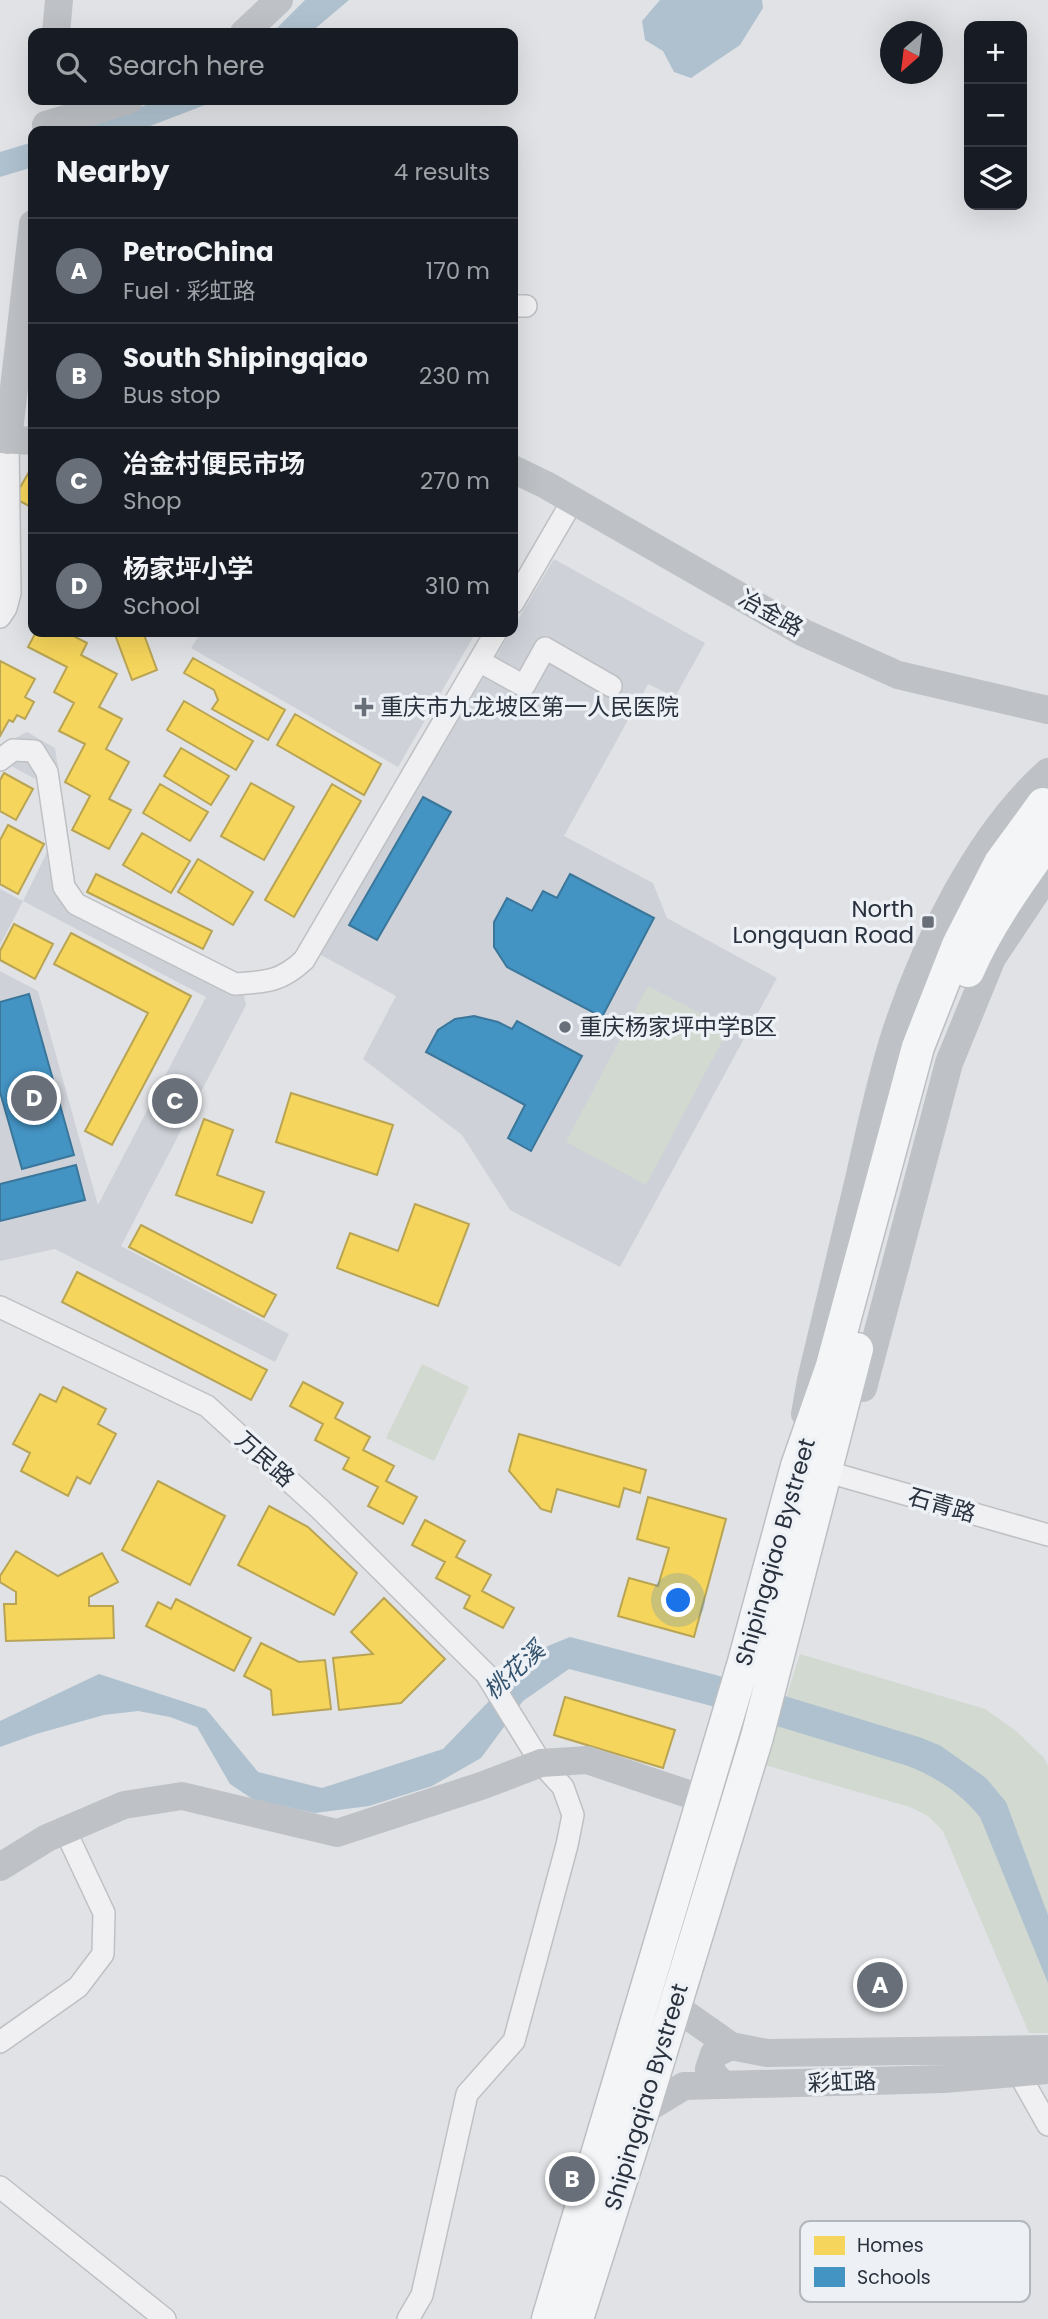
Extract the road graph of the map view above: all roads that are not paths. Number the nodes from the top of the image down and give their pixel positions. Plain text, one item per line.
1 (59, 0) edge
2 (279, 0) edge
3 (56, 28) edge
4 (249, 28) edge
5 (107, 105) edge
6 (47, 119) edge
7 (28, 295) edge
8 (14, 431) edge
9 (518, 473) edge
10 (518, 491) edge
11 (568, 508) junction
12 (518, 594) edge
13 (0, 617) edge
14 (493, 637) edge
15 (479, 660) junction
16 (611, 686) dead end
17 (1048, 710) edge
18 (1048, 727) edge
19 (0, 760) edge
20 (1043, 786) edge
21 (1048, 841) edge
22 (1048, 874) edge
23 (0, 1307) edge
24 (835, 1474) junction
25 (814, 1518) junction
26 (1048, 1535) edge
27 (539, 1759) junction
28 (703, 1799) junction
29 (65, 1830) junction
30 (0, 1867) edge
31 (674, 2006) junction
32 (0, 2042) edge
33 (732, 2046) junction
34 (937, 2051) junction
35 (1032, 2062) edge
36 (944, 2079) junction
37 (723, 2085) junction
38 (643, 2111) junction
39 (1048, 2125) edge
40 (0, 2187) edge
41 (165, 2319) edge
42 (408, 2319) edge
43 (548, 2319) edge
44 (577, 2319) edge

1 - 3 main road
2 - 4 main road
5 - 6 main road
7 - 8 main road
8 - 13 street
9 - 11 main road, 冶金路
10 - 11 main road, 冶金路
11 - 12 street
11 - 17 main road, 冶金路
11 - 18 main road, 冶金路
14 - 15 street
15 - 16 street
15 - 19 street
20 - 28 main road, Shipingqiao Bystreet
21 - 25 main road, Shipingqiao Bystreet
22 - 24 main road
23 - 27 street, 万民路
24 - 25 main road
24 - 26 street, 石青路
25 - 31 main road, Shipingqiao Bystreet
27 - 28 main road
27 - 29 main road
27 - 42 street, 万民路
28 - 43 main road, Shipingqiao Bystreet
29 - 30 main road
29 - 32 street
31 - 33 main road, 彩虹路
31 - 38 main road, Shipingqiao Bystreet
33 - 34 main road, 彩虹路
33 - 37 main road
34 - 35 main road, 彩虹路
34 - 36 main road
35 - 36 main road, 彩虹路
35 - 39 street
36 - 37 main road, 彩虹路
37 - 38 main road, 彩虹路
38 - 44 main road, Shipingqiao Bystreet
40 - 41 street

